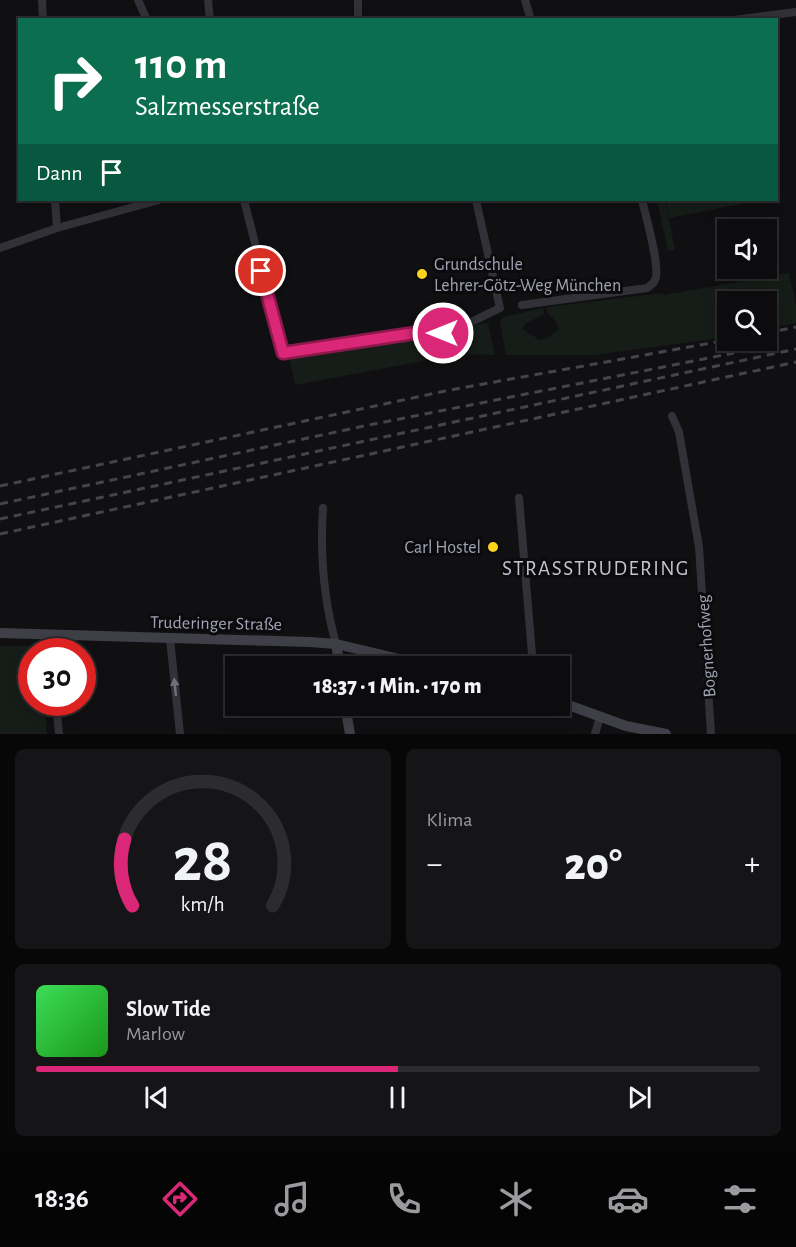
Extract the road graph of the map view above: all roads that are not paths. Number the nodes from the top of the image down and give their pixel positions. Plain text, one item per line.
1 (42, 0) edge
2 (138, 0) edge
3 (208, 0) edge
4 (525, 0) edge
5 (358, 2) edge
6 (796, 12) edge
7 (43, 18) edge
8 (146, 18) edge
9 (210, 18) edge
10 (358, 18) edge
11 (365, 18) edge
12 (530, 18) edge
13 (750, 18) edge
14 (55, 201) edge
15 (155, 201) edge
16 (244, 201) edge
17 (476, 201) edge
18 (642, 201) edge
19 (57, 228) junction
20 (0, 248) edge
21 (522, 305) dead end
22 (672, 417) dead end
23 (519, 498) dead end
24 (323, 508) dead end
25 (0, 633) edge
26 (52, 634) junction
27 (52, 638) edge
28 (170, 639) junction
29 (336, 644) junction
30 (338, 656) edge
31 (387, 656) edge
32 (531, 656) edge
33 (570, 706) edge
34 (57, 716) edge
35 (347, 716) edge
36 (600, 717) junction
37 (59, 734) edge
38 (180, 734) edge
39 (350, 734) edge
40 (595, 734) edge
41 (666, 734) edge
42 (711, 734) edge

1 - 7 street
2 - 8 street
3 - 9 street
4 - 12 street
5 - 10 street
5 - 11 street
6 - 13 street
14 - 19 street
15 - 19 street
16 - 17 street
18 - 21 street
19 - 20 street
22 - 42 street, Bognerhofweg
23 - 32 street
24 - 29 street
25 - 26 street, Truderinger Straße
26 - 27 street
26 - 28 street, Truderinger Straße
28 - 29 street, Truderinger Straße
38 -> 28 street
29 - 30 street
29 - 31 street, Truderinger Straße
33 - 36 street
34 - 37 street
35 - 39 street
36 - 40 street
36 - 41 street

